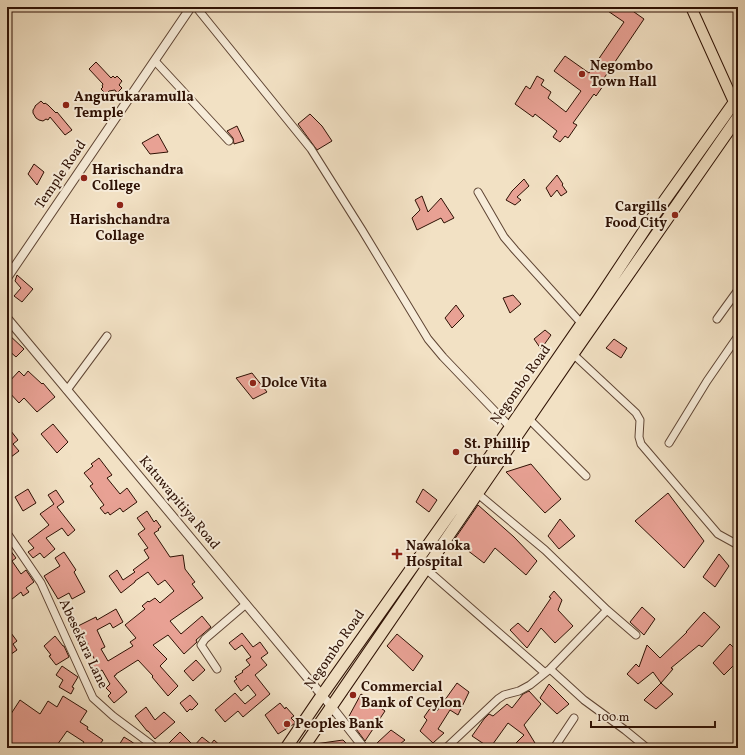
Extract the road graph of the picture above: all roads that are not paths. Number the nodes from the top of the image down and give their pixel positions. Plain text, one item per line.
1 (191, 7) edge
2 (196, 7) edge
3 (691, 7) edge
4 (154, 61) junction
5 (737, 104) edge
6 (738, 117) edge
7 (229, 141) dead end
8 (478, 192) dead end
9 (7, 278) edge
10 (738, 290) edge
11 (7, 318) edge
12 (717, 319) dead end
13 (582, 324) junction
14 (107, 336) dead end
15 (738, 336) edge
16 (574, 354) junction
17 (67, 390) junction
18 (529, 419) junction
19 (514, 431) junction
20 (669, 443) dead end
21 (586, 476) dead end
22 (478, 494) junction
23 (7, 533) edge
24 (738, 545) edge
25 (426, 569) junction
26 (246, 604) junction
27 (607, 610) junction
28 (636, 635) dead end
29 (217, 669) dead end
30 (547, 671) junction
31 (322, 695) junction
32 (331, 706) junction
33 (574, 718) dead end
34 (156, 748) edge
35 (286, 748) edge
36 (303, 748) edge
37 (364, 748) edge
38 (446, 748) edge
39 (554, 748) edge
40 (646, 748) edge

1 - 4 street, Temple Road
2 - 19 street
3 - 5 main road
4 - 7 street
4 - 9 street, Temple Road
5 - 13 highway, Negombo Road
6 - 16 highway, Negombo Road
8 - 13 street
10 - 12 street
11 - 17 street, Katuwapitiya Road
13 - 19 highway, Negombo Road
14 - 17 street
15 - 20 street
16 - 18 highway, Negombo Road
16 - 24 street
17 - 26 street, Katuwapitiya Road
18 - 19 highway, Negombo Road
18 - 21 street
19 - 22 highway, Negombo Road
19 - 31 highway, Negombo Road
22 - 25 highway, Negombo Road
22 - 27 street
23 - 34 street, Abesekara Lane
25 - 30 street
25 - 32 highway, Negombo Road
26 - 29 street
26 - 31 street, Katuwapitiya Road
27 - 28 street
27 - 30 street
30 - 38 street
30 - 40 street
31 - 32 street, Katuwapitiya Road
31 - 35 highway, Negombo Road
32 - 36 highway, Negombo Road
32 - 37 street, Katuwapitiya Road
33 - 39 street

